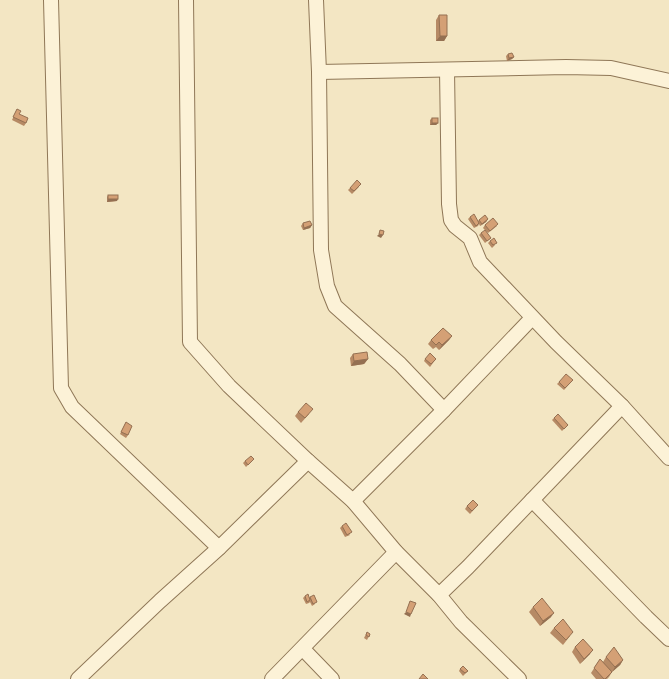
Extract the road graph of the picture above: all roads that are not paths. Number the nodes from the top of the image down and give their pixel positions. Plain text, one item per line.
1 (51, 0) edge
2 (186, 0) edge
3 (316, 0) edge
4 (447, 70) junction
5 (319, 72) junction
6 (669, 81) edge
7 (532, 318) junction
8 (622, 406) junction
9 (444, 410) junction
10 (669, 458) edge
11 (308, 461) junction
12 (532, 500) junction
13 (352, 501) junction
14 (219, 548) junction
15 (396, 552) junction
16 (438, 595) junction
17 (669, 639) edge
18 (303, 649) junction
19 (78, 679) edge
20 (272, 679) edge
21 (332, 679) edge
22 (519, 679) edge

1 - 14 street
2 - 11 street
3 - 5 street
4 - 5 street
4 - 6 street
4 - 7 street
5 - 9 street
7 - 8 street
7 - 9 street
8 - 10 street
8 - 12 street
9 - 13 street
11 - 13 street
11 - 14 street
12 - 16 street
12 - 17 street
13 - 15 street
14 - 19 street
15 - 16 street
15 - 18 street
16 - 22 street
18 - 20 street
18 - 21 street

